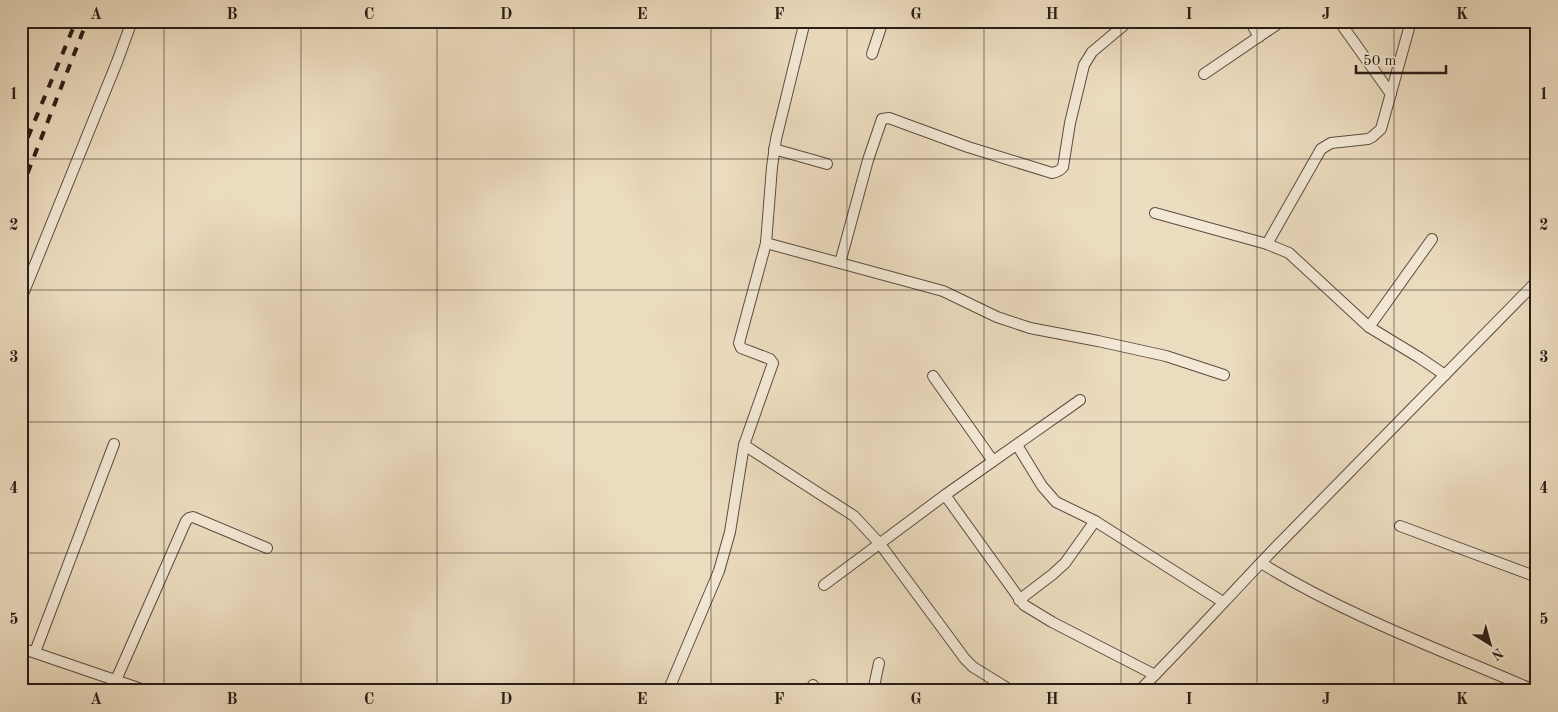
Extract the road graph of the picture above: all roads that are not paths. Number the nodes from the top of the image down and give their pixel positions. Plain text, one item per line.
1 (132, 21) edge
2 (805, 21) edge
3 (883, 21) edge
4 (1129, 21) edge
5 (1250, 21) edge
6 (1282, 21) edge
7 (1339, 21) edge
8 (1411, 21) edge
9 (1259, 37) junction
10 (872, 54) dead end
11 (1204, 74) dead end
12 (1391, 94) junction
13 (774, 149) junction
14 (827, 164) dead end
15 (1155, 213) dead end
16 (1432, 239) dead end
17 (766, 243) junction
18 (1267, 244) junction
19 (840, 263) junction
20 (1537, 280) edge
21 (21, 299) edge
22 (1369, 327) junction
23 (1224, 375) dead end
24 (1445, 375) junction
25 (933, 376) dead end
26 (1080, 400) dead end
27 (114, 444) dead end
28 (744, 445) junction
29 (1017, 445) junction
30 (993, 461) junction
31 (946, 495) junction
32 (1095, 520) junction
33 (1400, 526) dead end
34 (880, 544) junction
35 (267, 548) dead end
36 (1261, 563) junction
37 (1537, 577) edge
38 (824, 585) dead end
39 (1019, 600) junction
40 (1223, 602) junction
41 (21, 648) edge
42 (35, 652) junction
43 (879, 663) dead end
44 (1155, 675) junction
45 (116, 680) junction
46 (145, 691) edge
47 (668, 691) edge
48 (873, 691) edge
49 (1012, 691) edge
50 (1139, 691) edge
51 (1536, 691) edge

1 - 21 street
2 - 13 street
3 - 10 street
4 - 19 street
5 - 9 street
6 - 9 street
7 - 12 street
8 - 12 street
9 - 11 street
12 - 18 street
13 - 14 street
13 - 17 street
15 - 18 street
16 - 22 street
17 - 19 street
17 - 28 street
18 - 22 street
19 - 23 street
20 - 24 street
22 - 24 street
24 - 36 street
25 - 30 street
26 - 29 street
27 - 42 street
28 - 34 street
28 - 47 street
29 - 30 street
29 - 32 street
30 - 31 street
31 - 34 street
31 - 39 street
32 - 39 street
32 - 40 street
33 - 37 street
34 - 38 street
34 - 49 street
35 - 45 street
36 - 40 street
36 - 51 street
39 - 44 street
40 - 44 street
41 - 42 street
42 - 45 street
43 - 48 street
44 - 50 street
45 - 46 street

